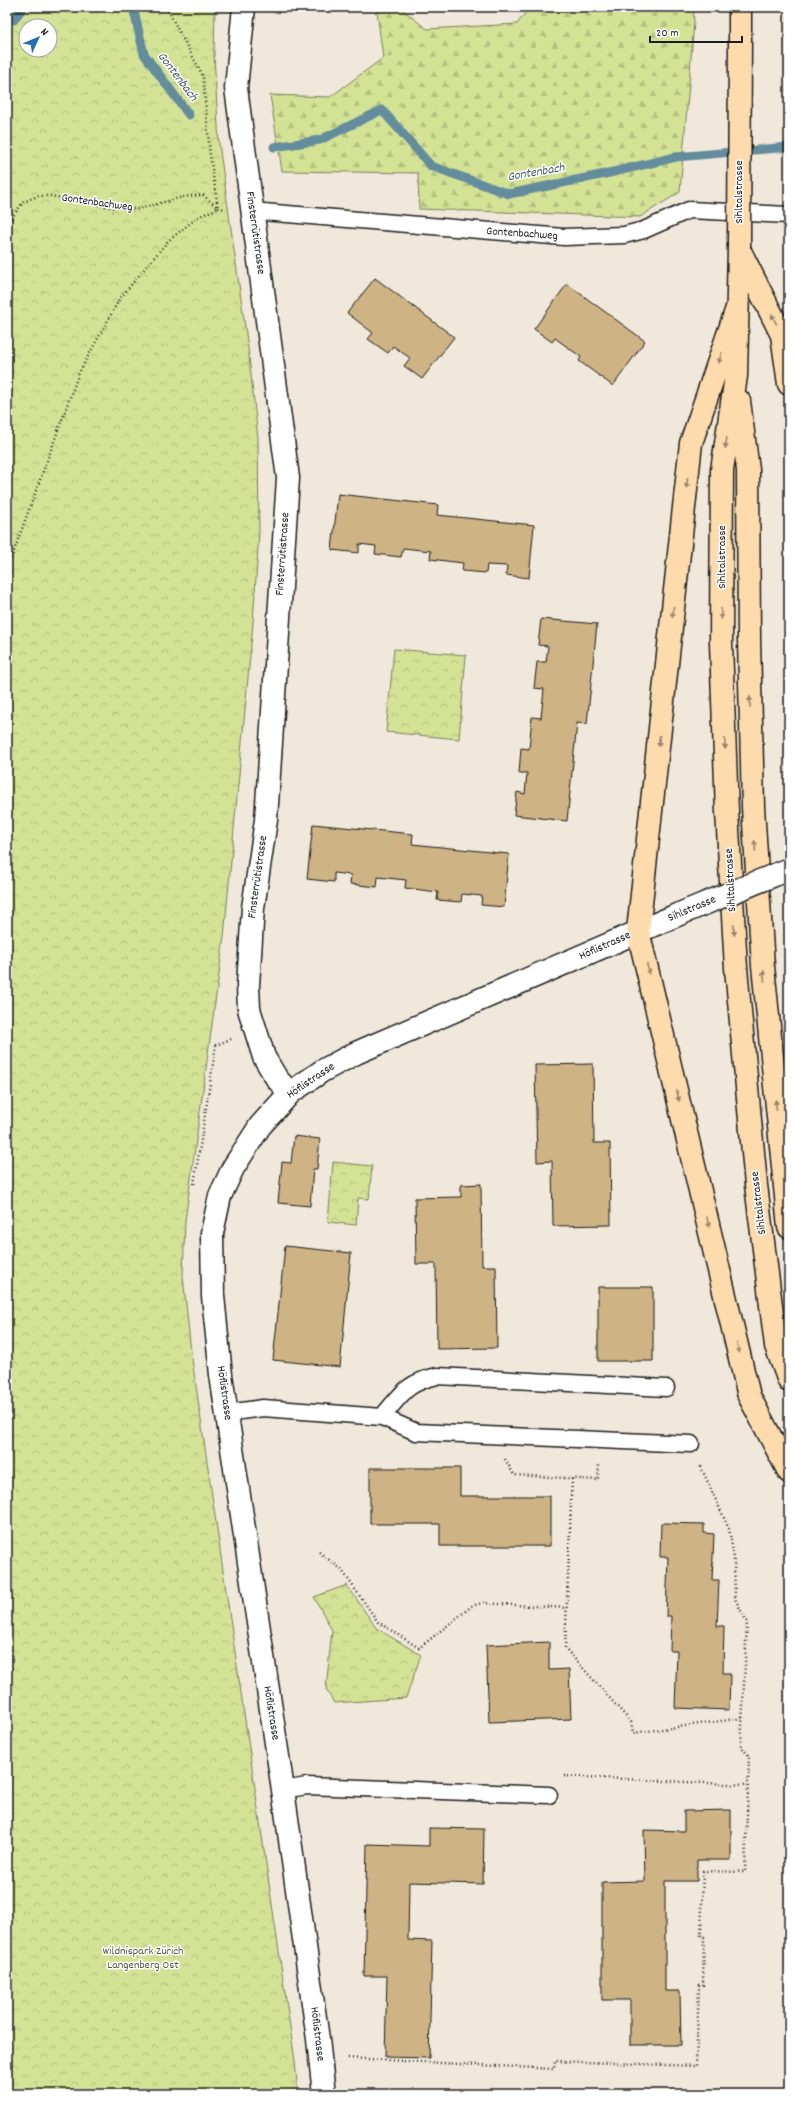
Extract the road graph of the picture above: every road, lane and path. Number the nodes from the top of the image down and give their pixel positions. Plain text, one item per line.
1 (166, 7) edge
2 (244, 7) edge
3 (740, 7) edge
4 (218, 208) junction
5 (252, 210) junction
6 (789, 215) edge
7 (7, 225) edge
8 (739, 248) junction
9 (737, 308) junction
10 (736, 376) junction
11 (789, 384) edge
12 (7, 570) edge
13 (789, 869) edge
14 (638, 931) junction
15 (256, 1030) junction
16 (290, 1093) junction
17 (193, 1190) dead end
18 (789, 1227) edge
19 (789, 1381) edge
20 (666, 1388) dead end
21 (228, 1413) junction
22 (382, 1417) junction
23 (501, 1436) junction
24 (601, 1440) junction
25 (691, 1444) joint
26 (789, 1472) edge
27 (572, 1479) junction
28 (319, 1552) dead end
29 (567, 1608) junction
30 (743, 1718) junction
31 (748, 1785) junction
32 (283, 1790) junction
33 (549, 1795) joint
34 (320, 2057) junction
35 (324, 2094) edge

1 - 4 path
2 - 5 street, Finsterrütistrasse
3 - 8 main road, Sihltalstrasse, bridge
4 - 7 path, Gontenbachweg
4 - 12 path
5 - 6 lane, Gontenbachweg
5 - 15 street, Finsterrütistrasse
8 - 9 main road, Sihltalstrasse
11 -> 8 main road
9 - 10 main road, Sihltalstrasse
9 -> 14 main road
18 -> 10 main road, Sihltalstrasse
10 -> 19 main road, Sihltalstrasse
13 - 14 street, Sihlstrasse, bridge
14 - 16 street, Höflistrasse
14 -> 26 main road
15 - 16 street, Finsterrütistrasse
15 - 17 path
16 - 21 street, Höflistrasse
20 - 22 lane
21 - 22 lane
21 - 32 street, Höflistrasse
22 - 23 lane
23 - 24 lane
23 - 27 path
24 - 25 lane
24 - 27 path
25 - 30 path
27 - 29 path
28 - 29 path
29 - 30 path
30 - 31 path
31 - 33 path
31 - 34 path
32 - 33 lane
32 - 34 street, Höflistrasse
34 - 35 street, Höflistrasse

